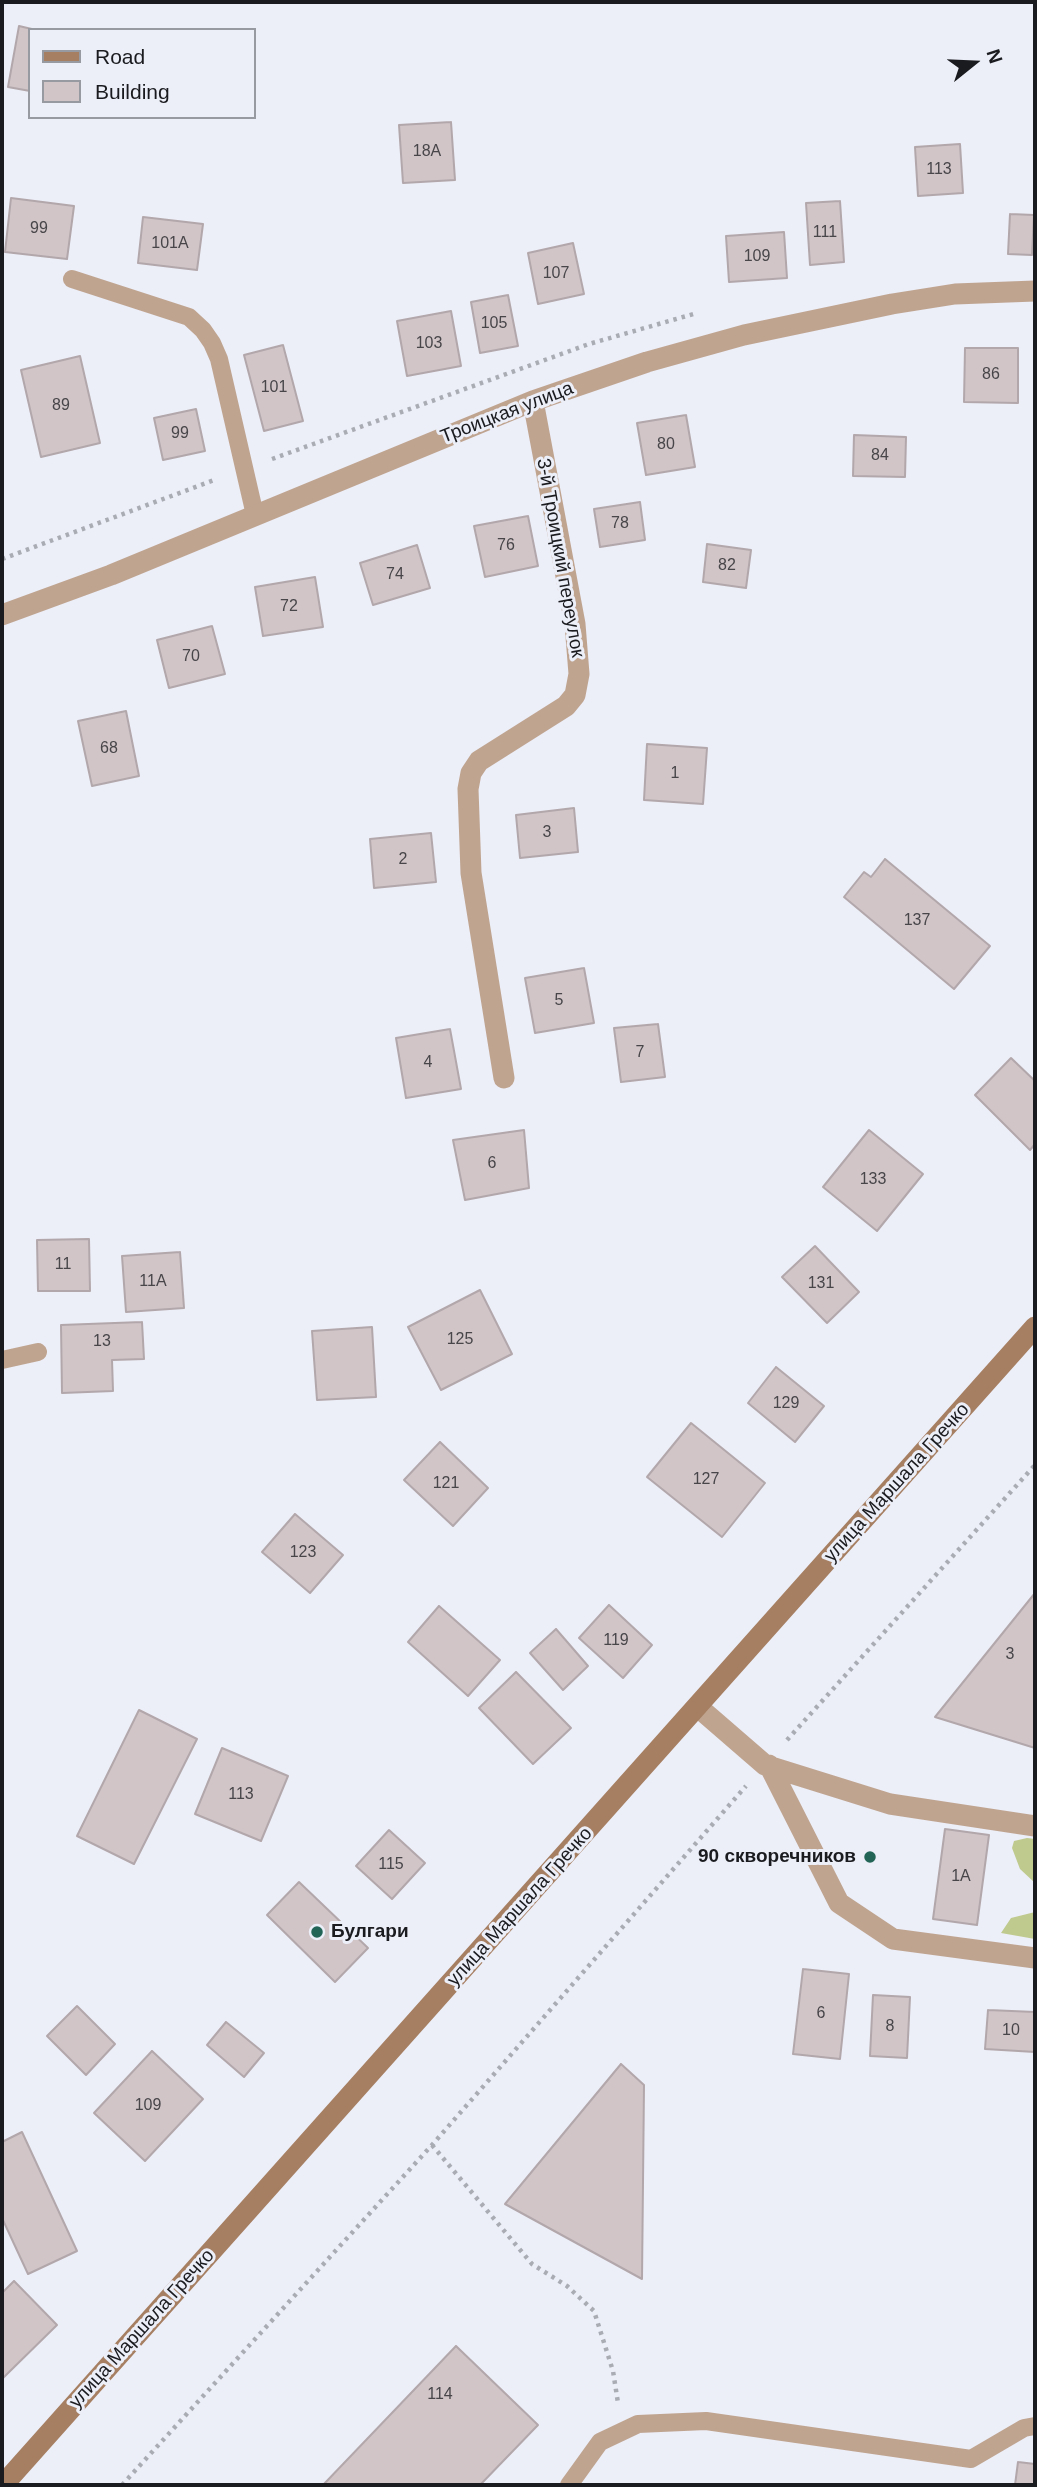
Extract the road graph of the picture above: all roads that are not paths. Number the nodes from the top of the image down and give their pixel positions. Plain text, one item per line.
1 (72, 279) dead end
2 (1035, 291) edge
3 (533, 401) junction
4 (255, 515) junction
5 (2, 615) edge
6 (504, 1078) dead end
7 (1035, 1327) edge
8 (38, 1352) dead end
9 (2, 1360) edge
10 (698, 1707) junction
11 (767, 1765) junction
12 (1035, 1826) edge
13 (1035, 1958) edge
14 (1035, 2426) edge
15 (3, 2485) edge
16 (569, 2485) edge

1 - 4 lane
2 - 3 street, Троицкая улица
3 - 4 street, Троицкая улица
3 - 6 street, 3-й Троицкий переулок
4 - 5 street, Троицкая улица
7 - 10 main road, улица Маршала Гречко
8 - 9 lane
10 - 11 street
10 - 15 main road, улица Маршала Гречко
11 - 12 street
11 - 13 street
14 - 16 lane

